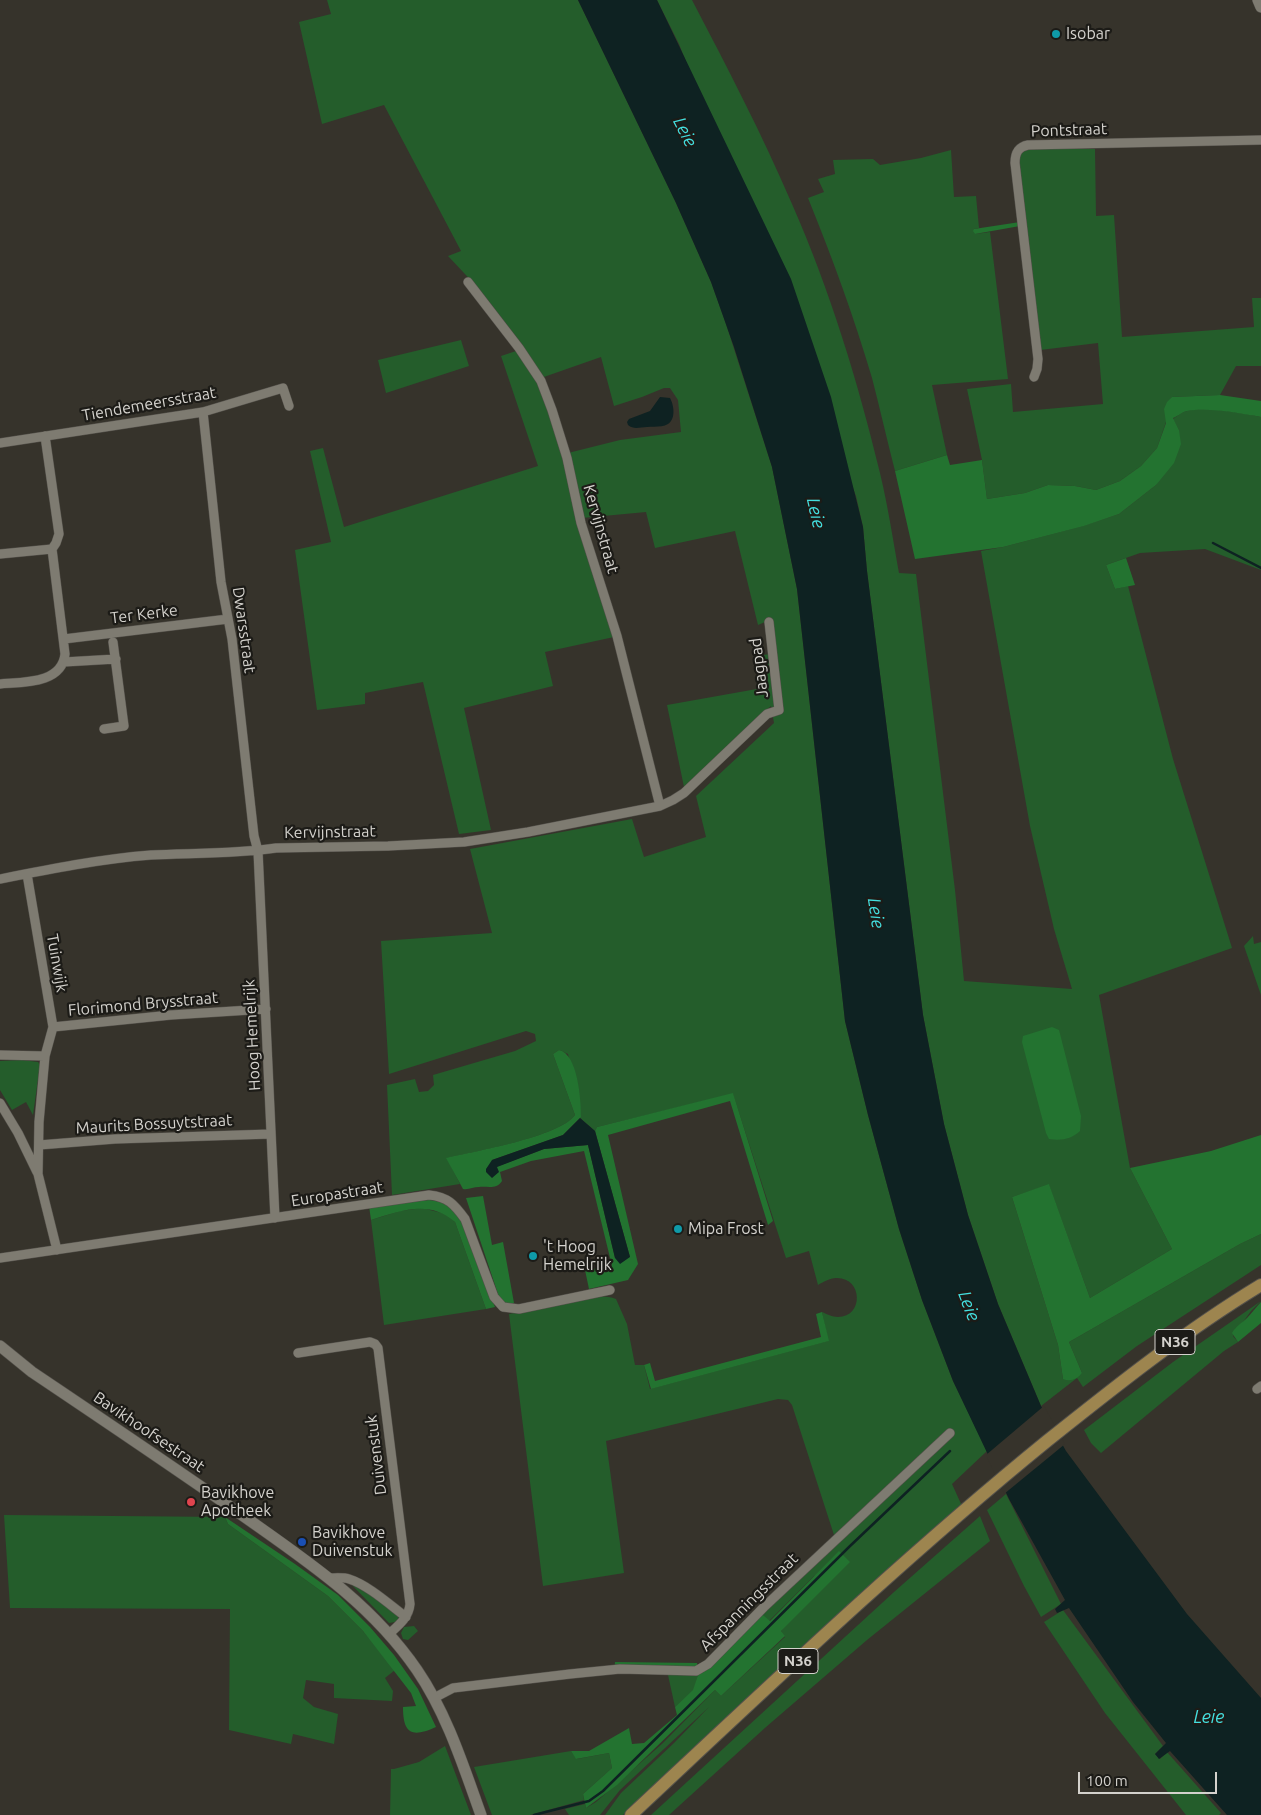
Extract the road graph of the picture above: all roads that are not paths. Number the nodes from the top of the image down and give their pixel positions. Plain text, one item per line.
1 (1258, 0) edge
2 (1261, 7) edge
3 (1261, 140) edge
4 (468, 282) dead end
5 (1034, 377) dead end
6 (289, 406) dead end
7 (204, 412) junction
8 (45, 436) junction
9 (0, 443) edge
10 (52, 549) junction
11 (0, 554) edge
12 (228, 619) junction
13 (769, 622) dead end
14 (64, 639) junction
15 (113, 642) dead end
16 (116, 659) junction
17 (64, 662) junction
18 (0, 684) edge
19 (779, 710) joint
20 (104, 729) dead end
21 (660, 806) junction
22 (258, 851) junction
23 (27, 874) junction
24 (0, 879) edge
25 (266, 1009) junction
26 (53, 1027) junction
27 (0, 1055) edge
28 (45, 1056) junction
29 (0, 1103) edge
30 (271, 1134) junction
31 (39, 1145) junction
32 (38, 1174) junction
33 (275, 1218) junction
34 (57, 1250) junction
35 (0, 1258) edge
36 (1261, 1285) edge
37 (610, 1290) dead end
38 (0, 1346) edge
39 (298, 1353) dead end
40 (950, 1432) dead end
41 (329, 1578) junction
42 (406, 1617) junction
43 (389, 1634) junction
44 (434, 1698) junction
45 (481, 1815) edge
46 (631, 1815) edge

1 - 2 street
3 - 5 street, Pontstraat
4 - 21 street, Kervijnstraat
6 - 7 street, Tiendemeersstraat
7 - 8 street, Tiendemeersstraat
7 - 12 street, Dwarsstraat
8 - 9 street, Tiendemeersstraat
8 - 10 street
10 - 11 street
10 - 14 street
12 - 14 street, Ter Kerke
12 - 22 street, Dwarsstraat
13 - 19 street, Jaagpad
14 - 17 street
15 - 16 street, Ter Kerke
16 - 17 street
16 - 20 street, Ter Kerke
17 - 18 street
19 - 21 street, Kervijnstraat
21 - 22 street, Kervijnstraat
22 - 23 street, Kervijnstraat
22 - 25 street, Hoog Hemelrijk
23 - 24 street, Kervijnstraat
23 - 26 street, Tuinwijk
25 - 26 street, Florimond Brysstraat
25 - 30 street, Hoog Hemelrijk
26 - 28 street, Tuinwijk
27 - 28 street
28 - 31 street, Tuinwijk
29 - 32 street, Tuinwijk
30 - 31 street, Maurits Bossuytstraat
30 - 33 street, Hoog Hemelrijk
31 - 32 street, Tuinwijk
32 - 34 street, Tuinwijk
33 - 34 street, Europastraat
33 - 37 street, Europastraat
34 - 35 street, Europastraat
36 - 46 main road, N36
38 - 41 street, Bavikhoofsestraat
39 - 42 street, Duivenstuk
40 - 44 street, Afspanningsstraat
41 - 42 street
41 - 43 street, Bavikhoofsestraat
42 - 43 street
43 - 44 street, Bavikhoofsestraat
44 - 45 street, Bavikhoofsestraat

